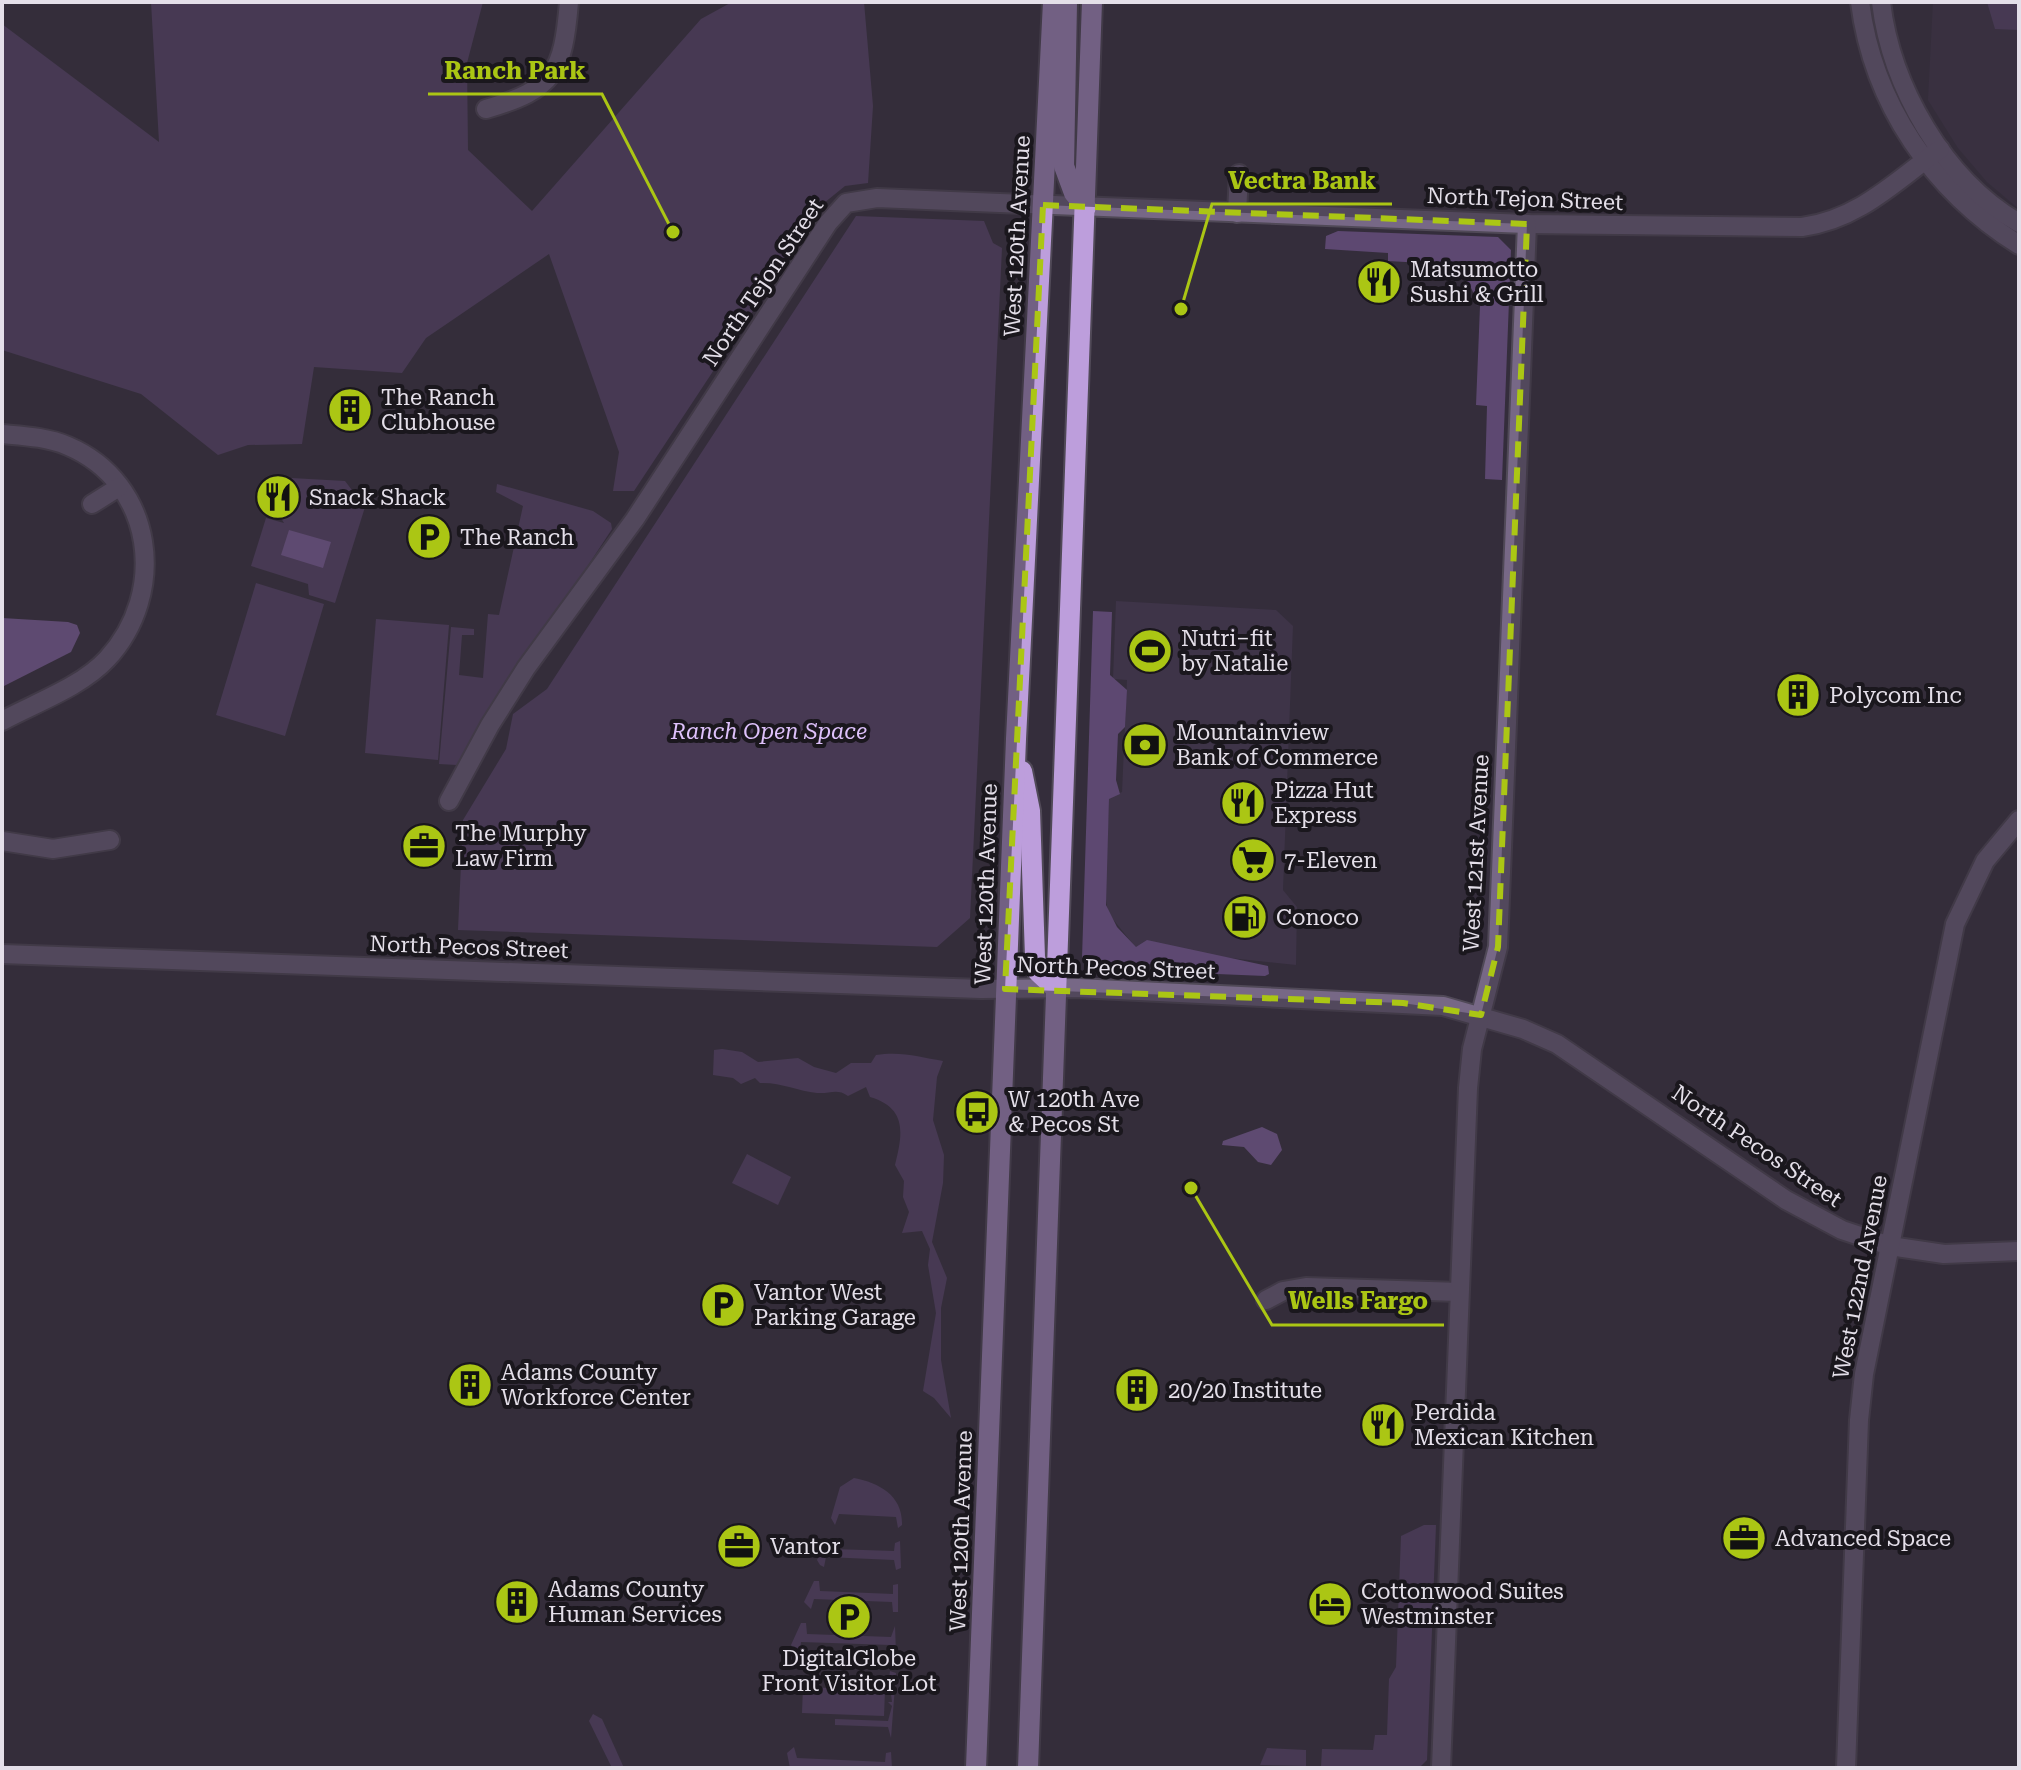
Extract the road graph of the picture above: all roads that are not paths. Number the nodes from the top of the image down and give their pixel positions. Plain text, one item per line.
1 (569, 2) edge
2 (1053, 2) edge
3 (1067, 2) edge
4 (1092, 2) edge
5 (1860, 2) edge
6 (1881, 2) edge
7 (486, 109) dead end
8 (1940, 149) junction
9 (1924, 160) junction
10 (1239, 174) dead end
11 (1043, 205) junction
12 (1086, 207) junction
13 (1237, 213) junction
14 (2019, 223) edge
15 (1527, 224) junction
16 (2019, 245) edge
17 (2, 434) edge
18 (119, 487) junction
19 (92, 504) dead end
20 (2, 721) edge
21 (1016, 739) junction
22 (449, 801) dead end
23 (2019, 820) edge
24 (110, 840) dead end
25 (2, 841) edge
26 (2, 954) edge
27 (1054, 987) junction
28 (1005, 989) junction
29 (1481, 1015) junction
30 (1890, 1246) junction
31 (2019, 1251) edge
32 (1459, 1292) junction
33 (1266, 1300) dead end
34 (976, 1768) edge
35 (991, 1768) edge
36 (1028, 1768) edge
37 (1441, 1768) edge
38 (1846, 1768) edge

1 - 7 street
2 - 11 main road, West 120th Avenue
3 - 12 main road
4 - 12 main road
5 - 9 street
6 - 8 street
8 - 9 street, North Tejon Street
8 - 14 street
9 - 15 street, North Tejon Street
9 - 16 street
10 - 13 street
11 - 12 street, North Tejon Street
11 - 21 main road, West 120th Avenue
11 - 22 street, North Tejon Street
12 - 13 street, North Tejon Street
12 - 27 main road
13 - 15 street, North Tejon Street
15 - 29 street, West 121st Avenue
17 - 18 street
18 - 19 street
18 - 20 street
21 - 27 main road
21 - 28 main road, West 120th Avenue
23 - 30 street, West 122nd Avenue
24 - 25 street
26 - 28 street, North Pecos Street
27 - 28 street, North Pecos Street
27 - 29 street, North Pecos Street
27 - 36 main road
28 - 34 main road, West 120th Avenue
29 - 30 street, North Pecos Street
29 - 32 street, West 121st Avenue
30 - 31 street, North Pecos Street
30 - 38 street, West 122nd Avenue
32 - 33 street
32 - 37 street, West 121st Avenue
34 - 35 street

